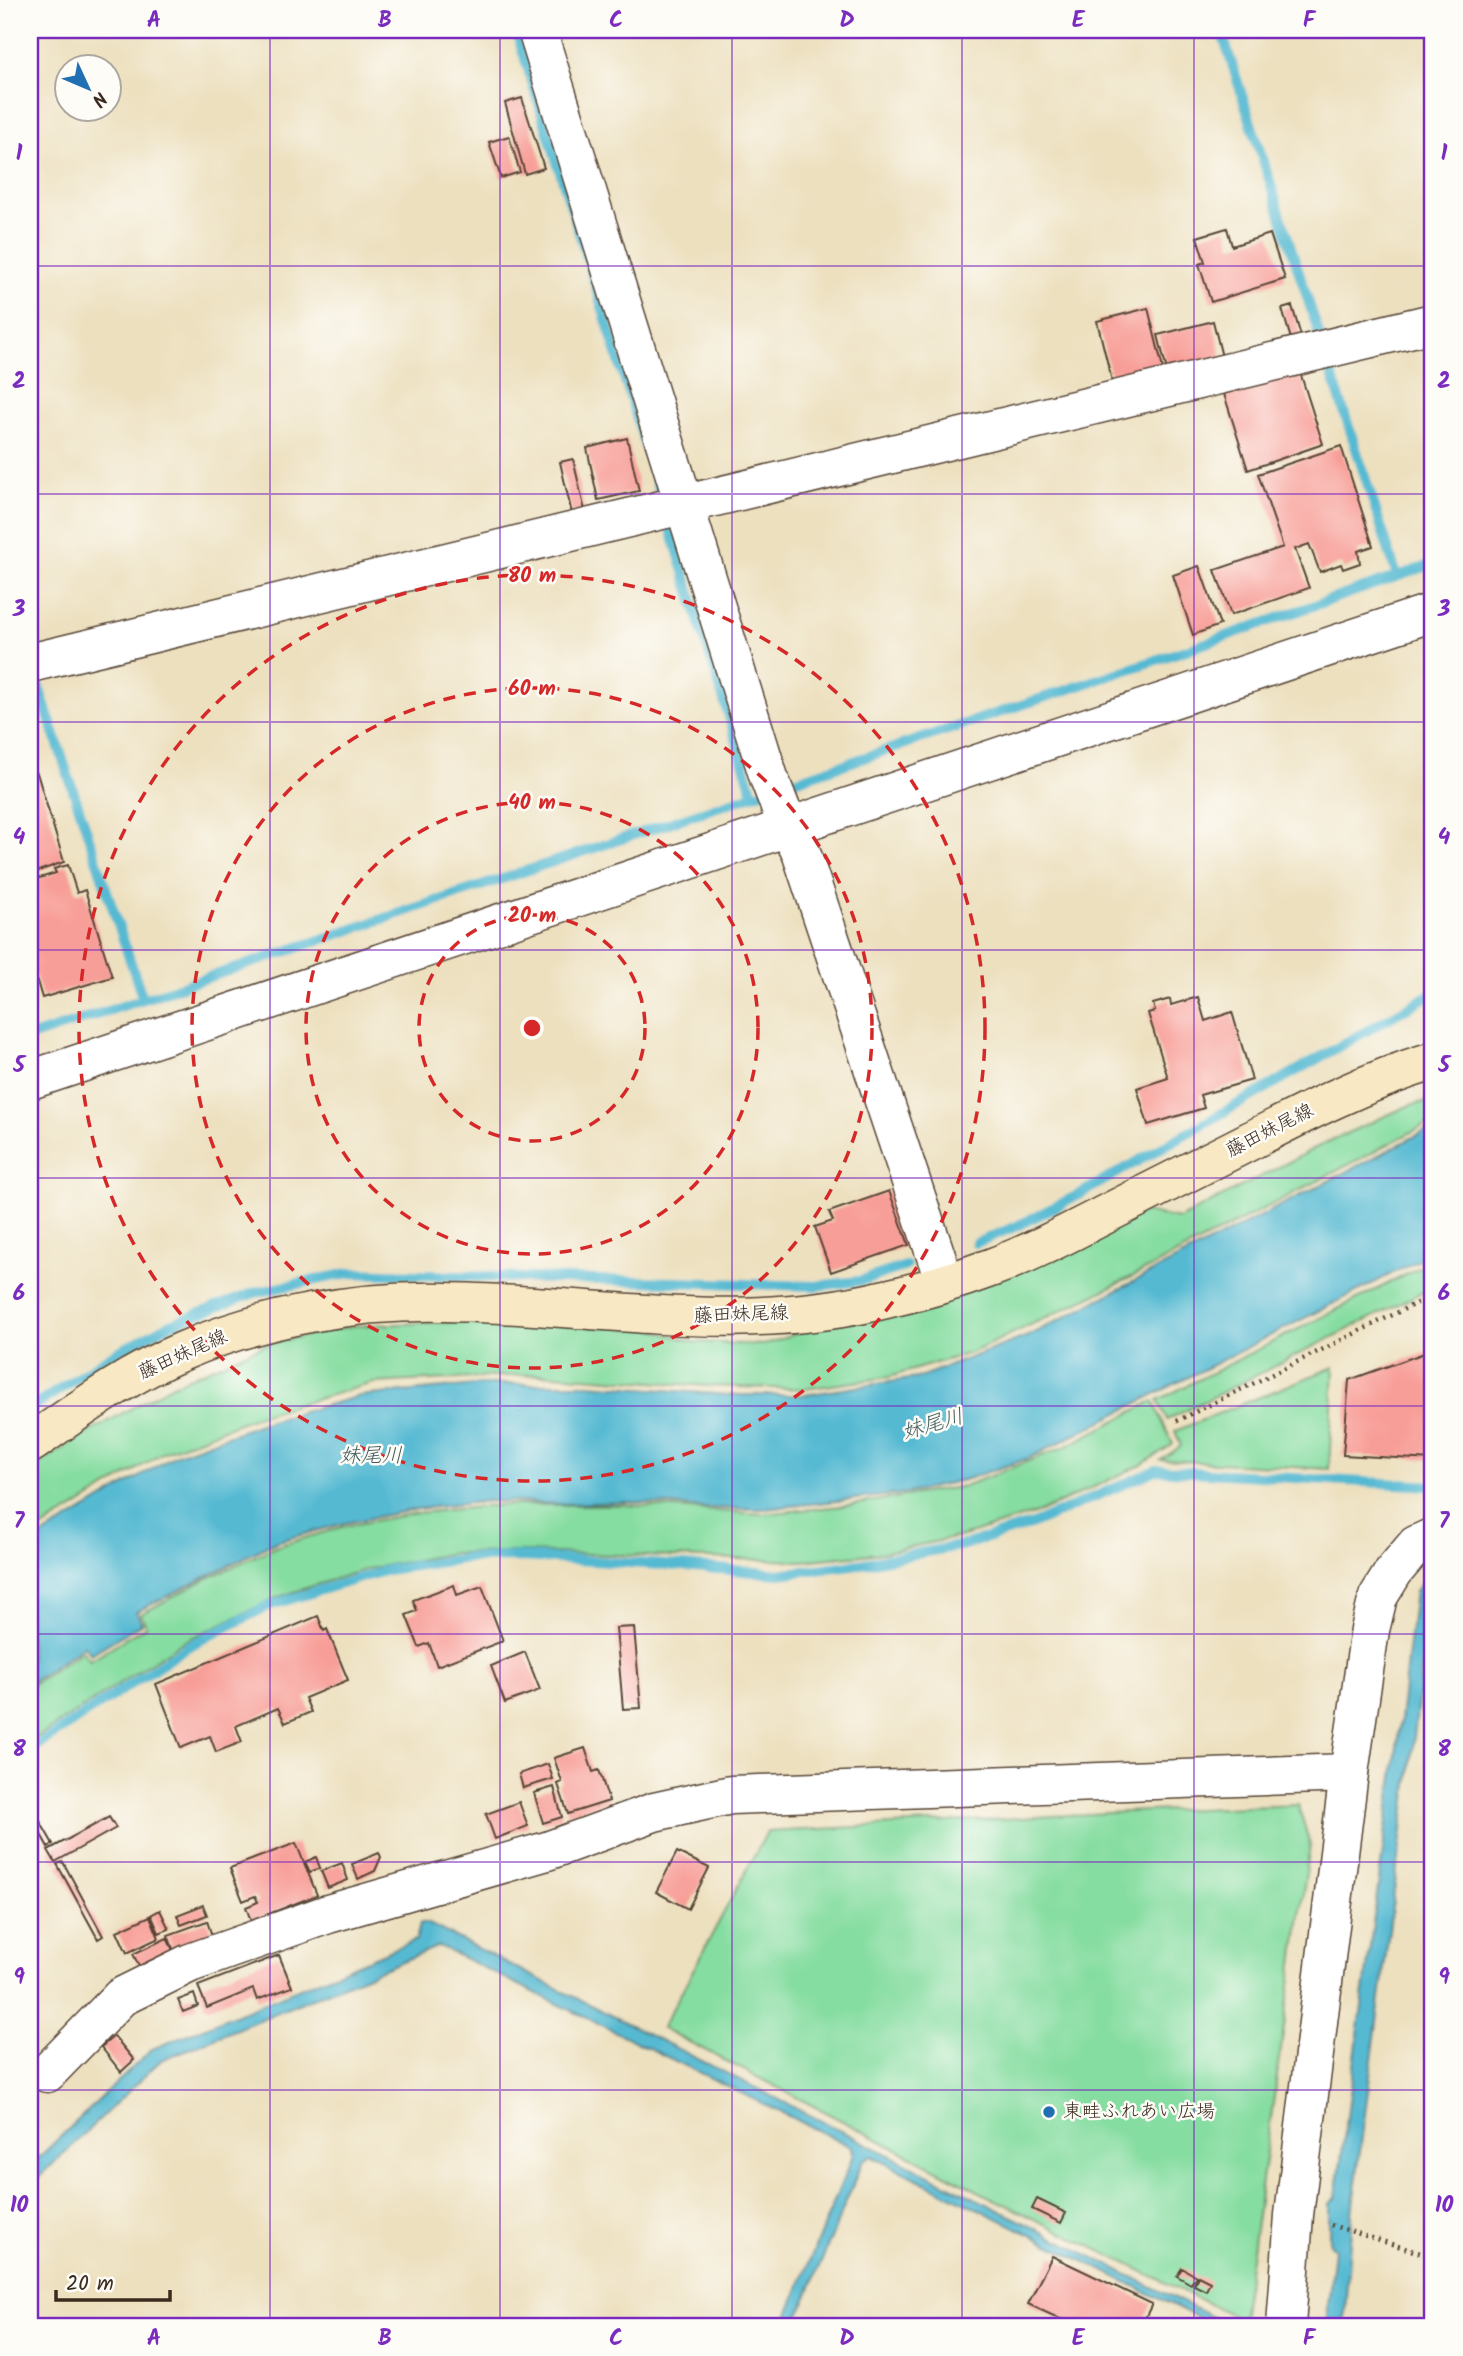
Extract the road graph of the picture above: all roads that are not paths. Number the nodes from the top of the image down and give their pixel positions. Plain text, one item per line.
1 (537, 30) edge
2 (1433, 323) edge
3 (684, 503) junction
4 (1433, 612) edge
5 (30, 663) edge
6 (777, 801) junction
7 (1433, 1061) edge
8 (30, 1080) edge
9 (945, 1283) junction
10 (30, 1444) edge
11 (1433, 1537) edge
12 (1349, 1773) junction
13 (47, 2073) dead end
14 (1286, 2326) edge

1 - 3 street
2 - 3 street
3 - 5 street
3 - 6 street
4 - 6 street
6 - 8 street
6 - 9 street
7 - 9 main road, 藤田妹尾線
9 - 10 main road, 藤田妹尾線
11 - 12 street
12 - 13 street
12 - 14 street

